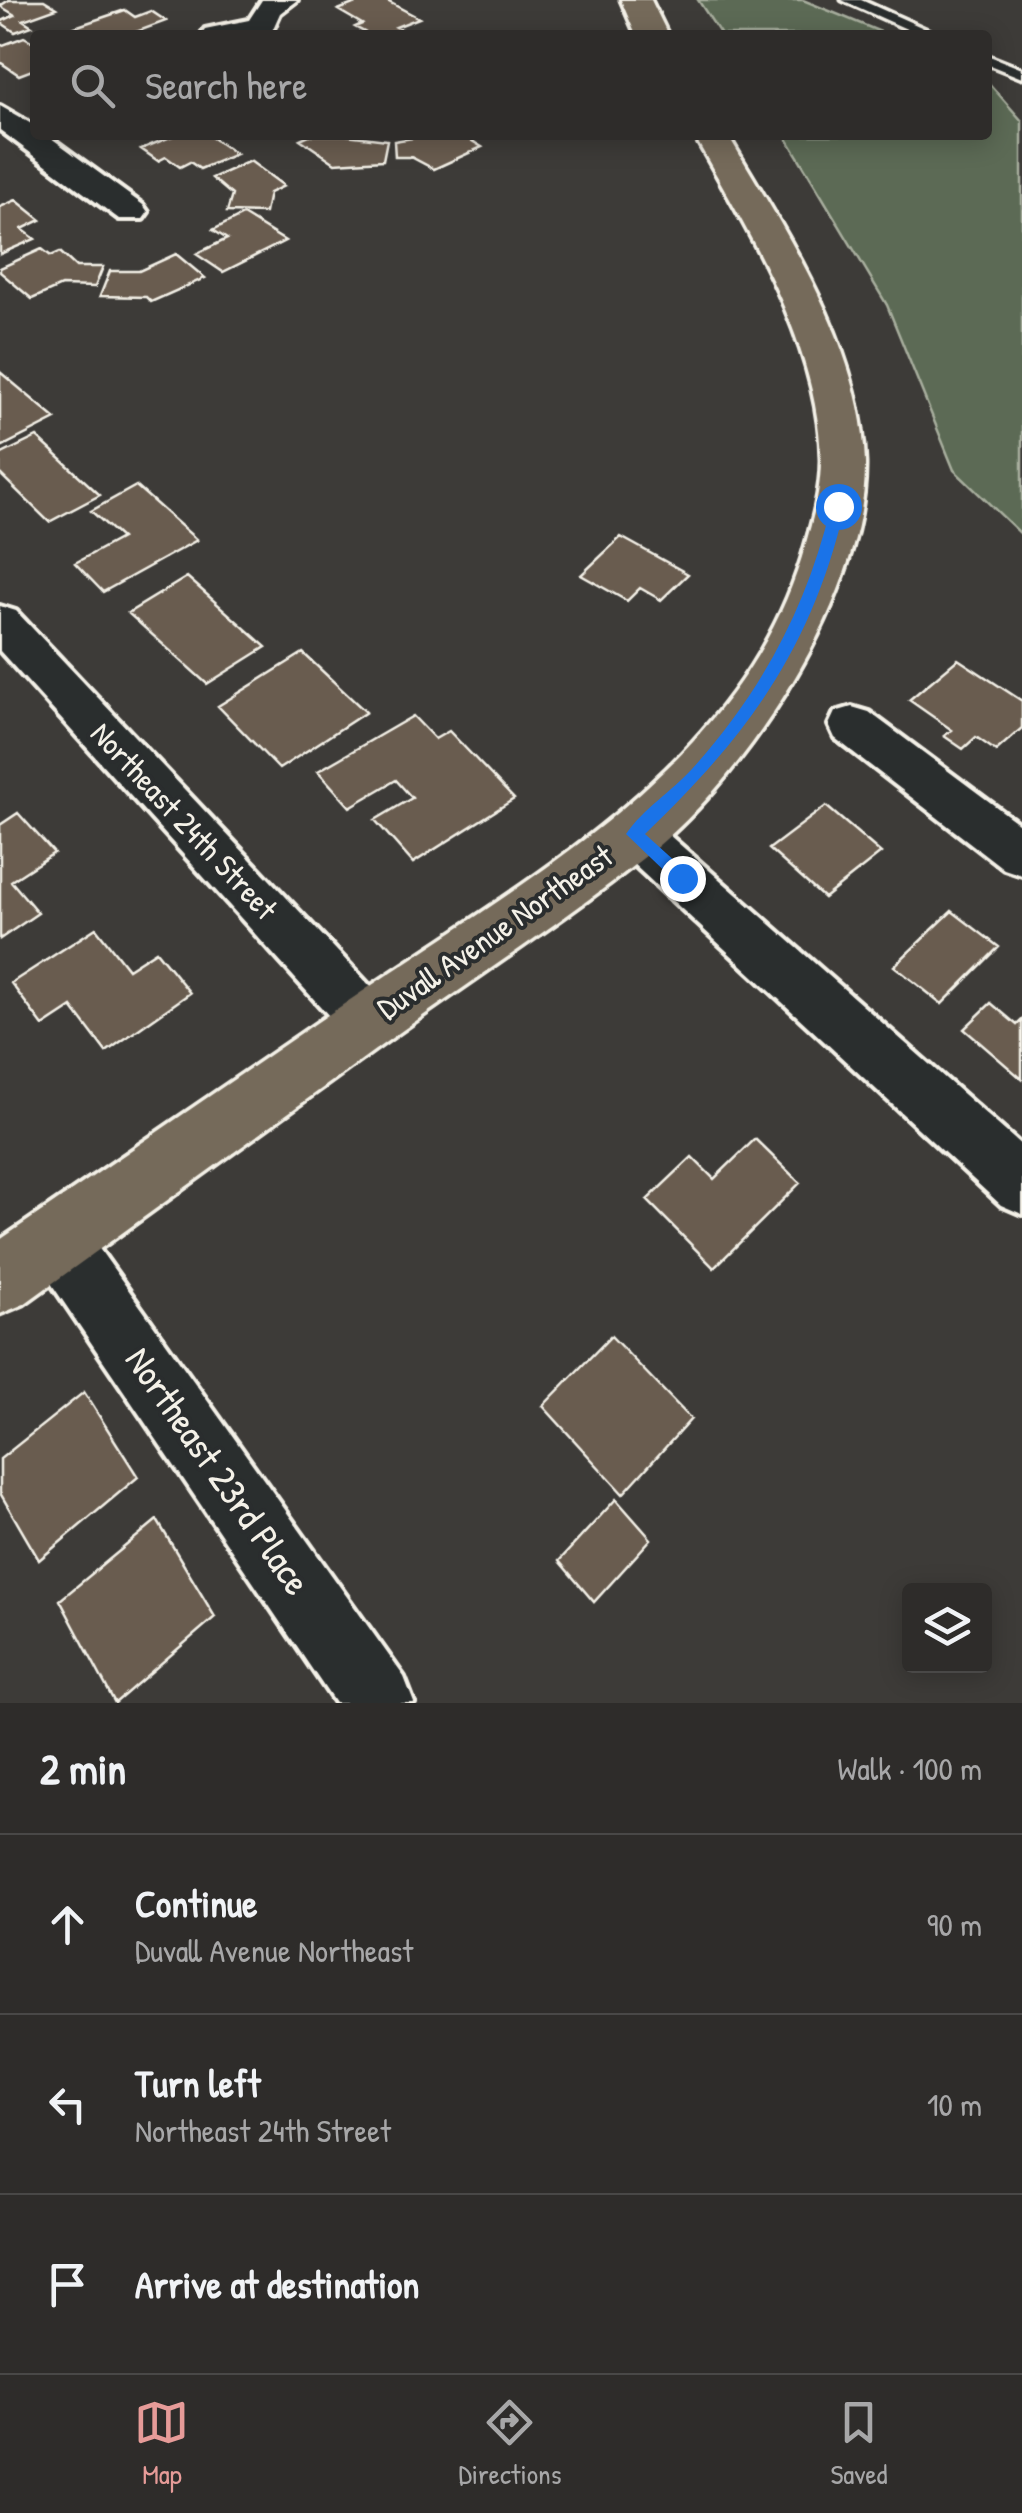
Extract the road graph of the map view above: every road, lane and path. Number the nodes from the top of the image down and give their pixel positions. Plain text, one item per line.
1 (283, 0) edge
2 (636, 0) edge
3 (849, 0) edge
4 (258, 30) edge
5 (650, 30) edge
6 (920, 30) edge
7 (992, 61) edge
8 (1022, 74) edge
9 (30, 106) edge
10 (1, 116) edge
11 (30, 137) edge
12 (34, 140) edge
13 (714, 140) edge
14 (131, 212) dead end
15 (0, 622) edge
16 (852, 725) dead end
17 (634, 834) junction
18 (1022, 854) edge
19 (368, 1021) junction
20 (1022, 1185) edge
21 (58, 1240) junction
22 (0, 1280) edge
23 (378, 1703) edge

1 - 4 street
2 - 5 main road
3 - 6 lane
7 - 8 lane
9 - 10 street
10 - 11 street
12 - 14 street
13 - 17 main road, Duvall Avenue Northeast
15 - 19 street, Northeast 24th Street
16 - 18 street
17 - 19 main road, Duvall Avenue Northeast
17 - 20 street
19 - 21 main road, Duvall Avenue Northeast
21 - 22 main road, Duvall Avenue Northeast
21 - 23 street, Northeast 23rd Place

